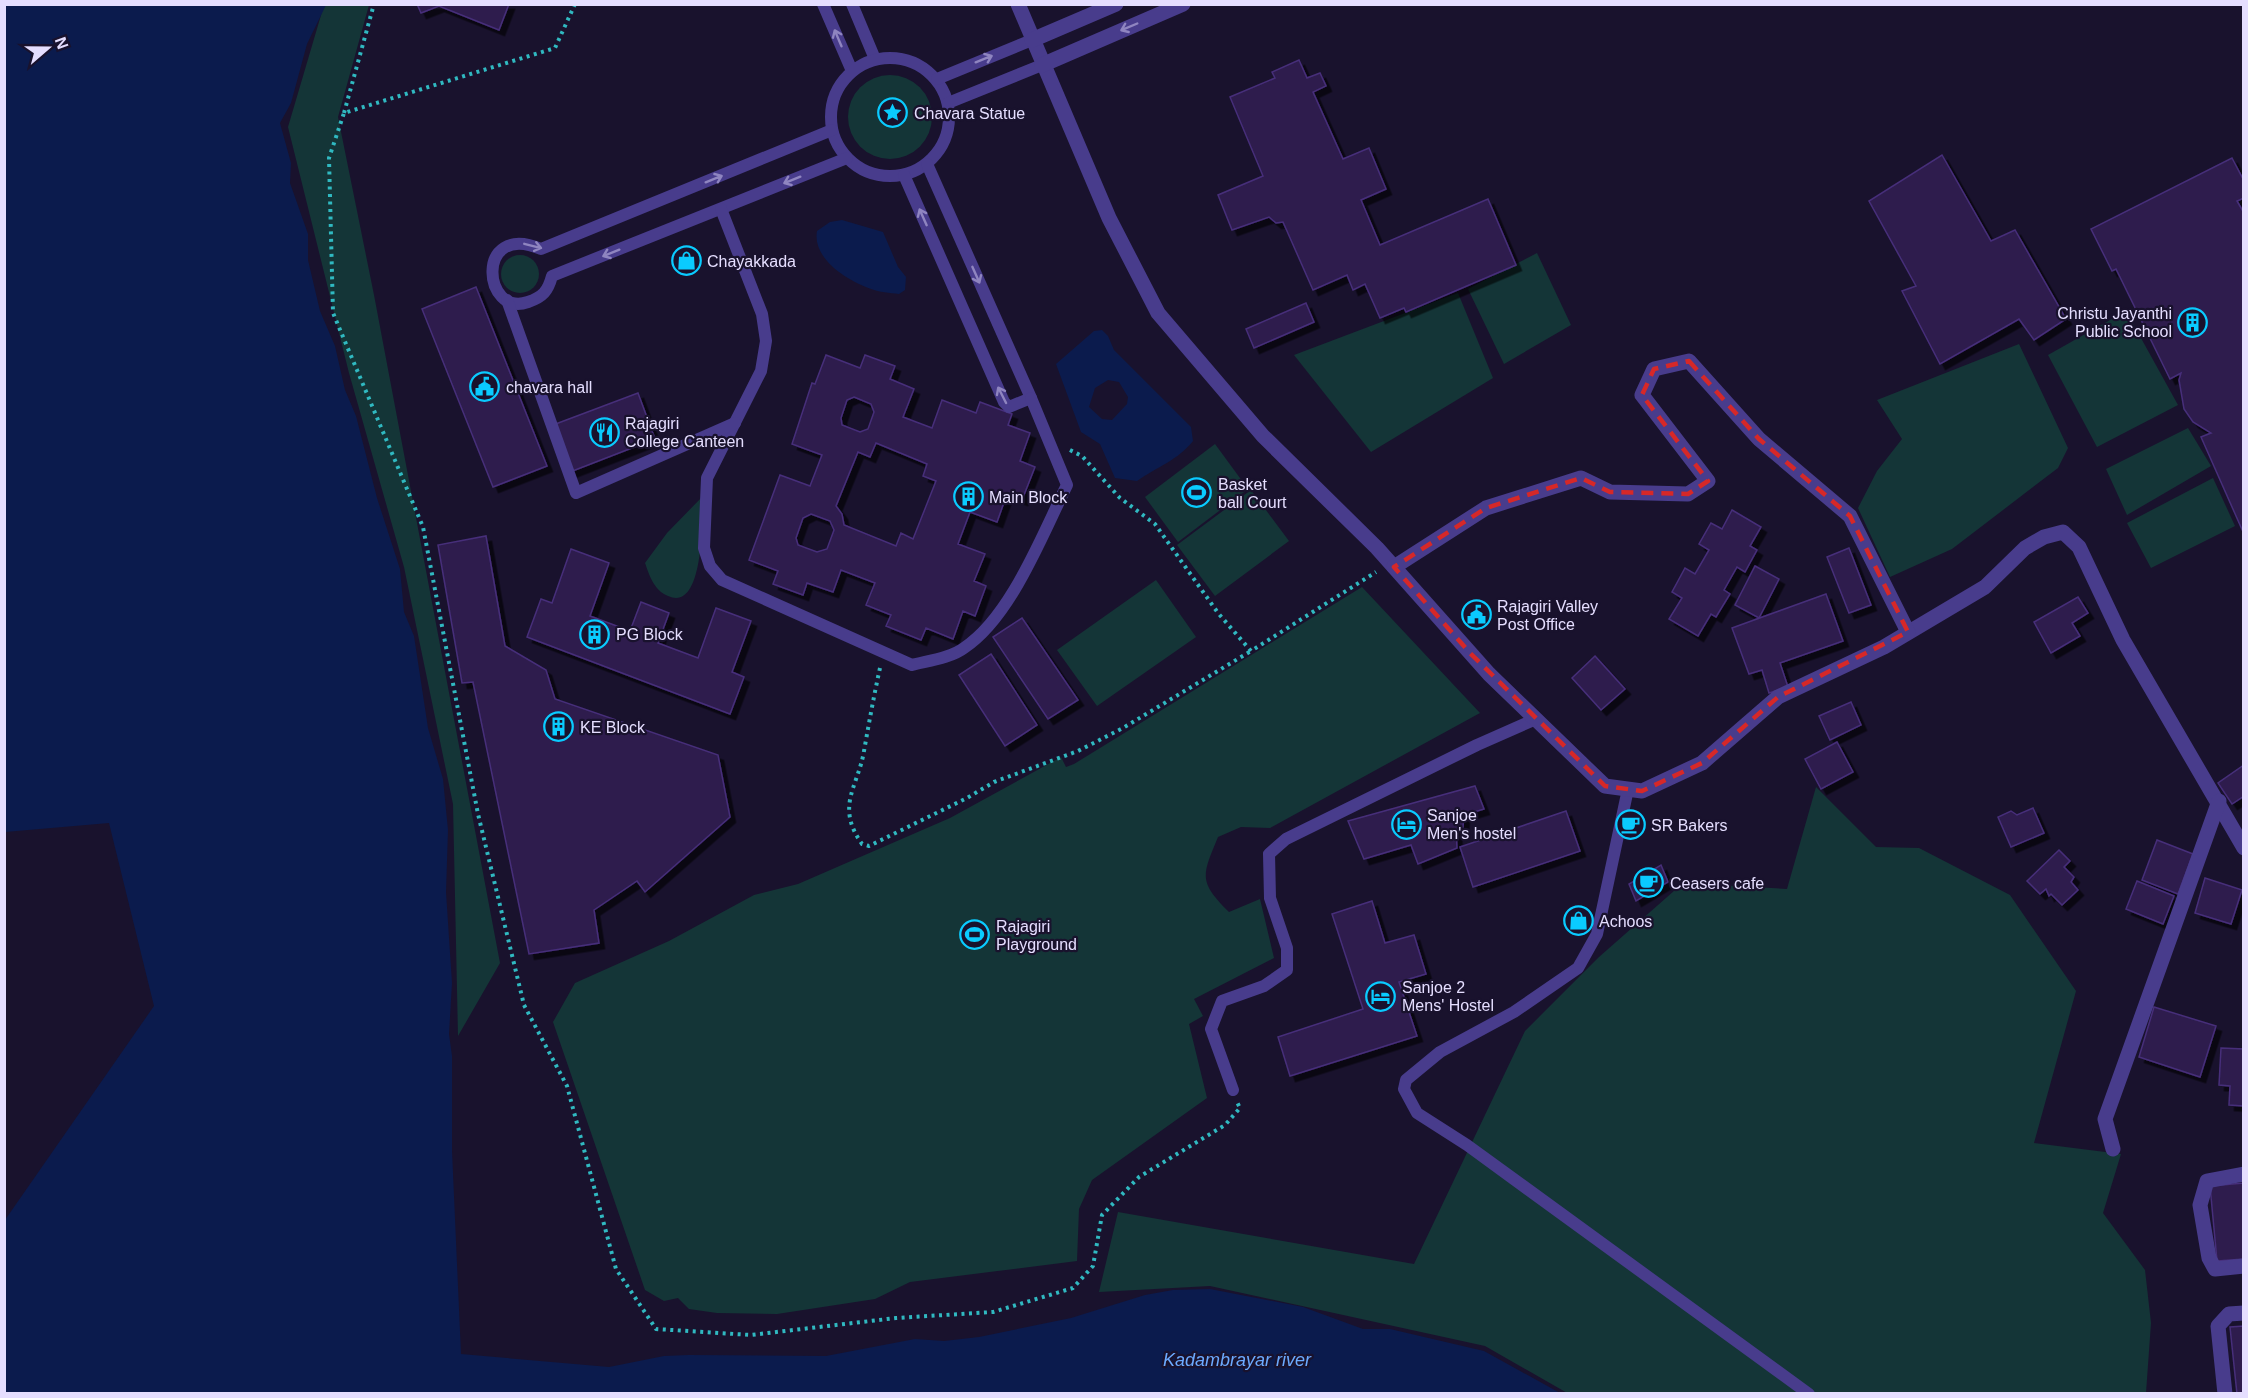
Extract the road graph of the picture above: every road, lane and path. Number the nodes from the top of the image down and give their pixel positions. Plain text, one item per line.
1 (374, 4) edge
2 (575, 4) edge
3 (824, 4) edge
4 (852, 4) edge
5 (1018, 4) edge
6 (1116, 4) edge
7 (1183, 4) edge
8 (1032, 39) junction
9 (875, 59) junction
10 (1042, 65) junction
11 (852, 71) junction
12 (937, 79) junction
13 (948, 103) junction
14 (344, 113) junction
15 (832, 130) junction
16 (847, 158) junction
17 (927, 164) junction
18 (904, 175) junction
19 (721, 209) junction
20 (507, 300) junction
21 (1030, 398) junction
22 (735, 423) junction
23 (1055, 455) junction
24 (1388, 569) junction
25 (1908, 632) junction
26 (1251, 651) junction
27 (884, 653) junction
28 (1536, 719) junction
29 (1628, 789) junction
30 (2218, 801) junction
31 (2244, 848) edge
32 (1233, 1090) joint
33 (2113, 1149) dead end
34 (2244, 1174) edge
35 (2244, 1266) edge
36 (2244, 1313) edge
37 (1809, 1394) edge
38 (2225, 1394) edge

1 - 14 path
2 - 14 path
11 -> 3 lane
4 - 9 lane
5 - 8 street
6 - 8 street
7 -> 10 street
8 - 10 street
12 -> 8 lane
9 - 11 lane
9 - 12 lane
10 - 13 lane
10 - 24 street
11 - 15 lane
12 - 13 lane
13 - 17 lane
14 - 32 path
15 - 16 lane
20 -> 15 lane
16 - 18 lane
16 -> 19 lane
17 - 18 lane
17 -> 21 lane
21 -> 18 lane
19 -> 20 lane
19 - 22 lane
20 - 22 lane
21 - 23 lane
22 - 27 lane
23 - 26 path
23 - 27 lane
24 - 25 street
24 - 26 path
24 - 28 street
25 - 29 street
25 - 30 street
26 - 27 path
28 - 29 street
28 - 32 lane
29 - 37 lane
30 - 31 street
30 - 33 street
34 - 35 street
36 - 38 street

